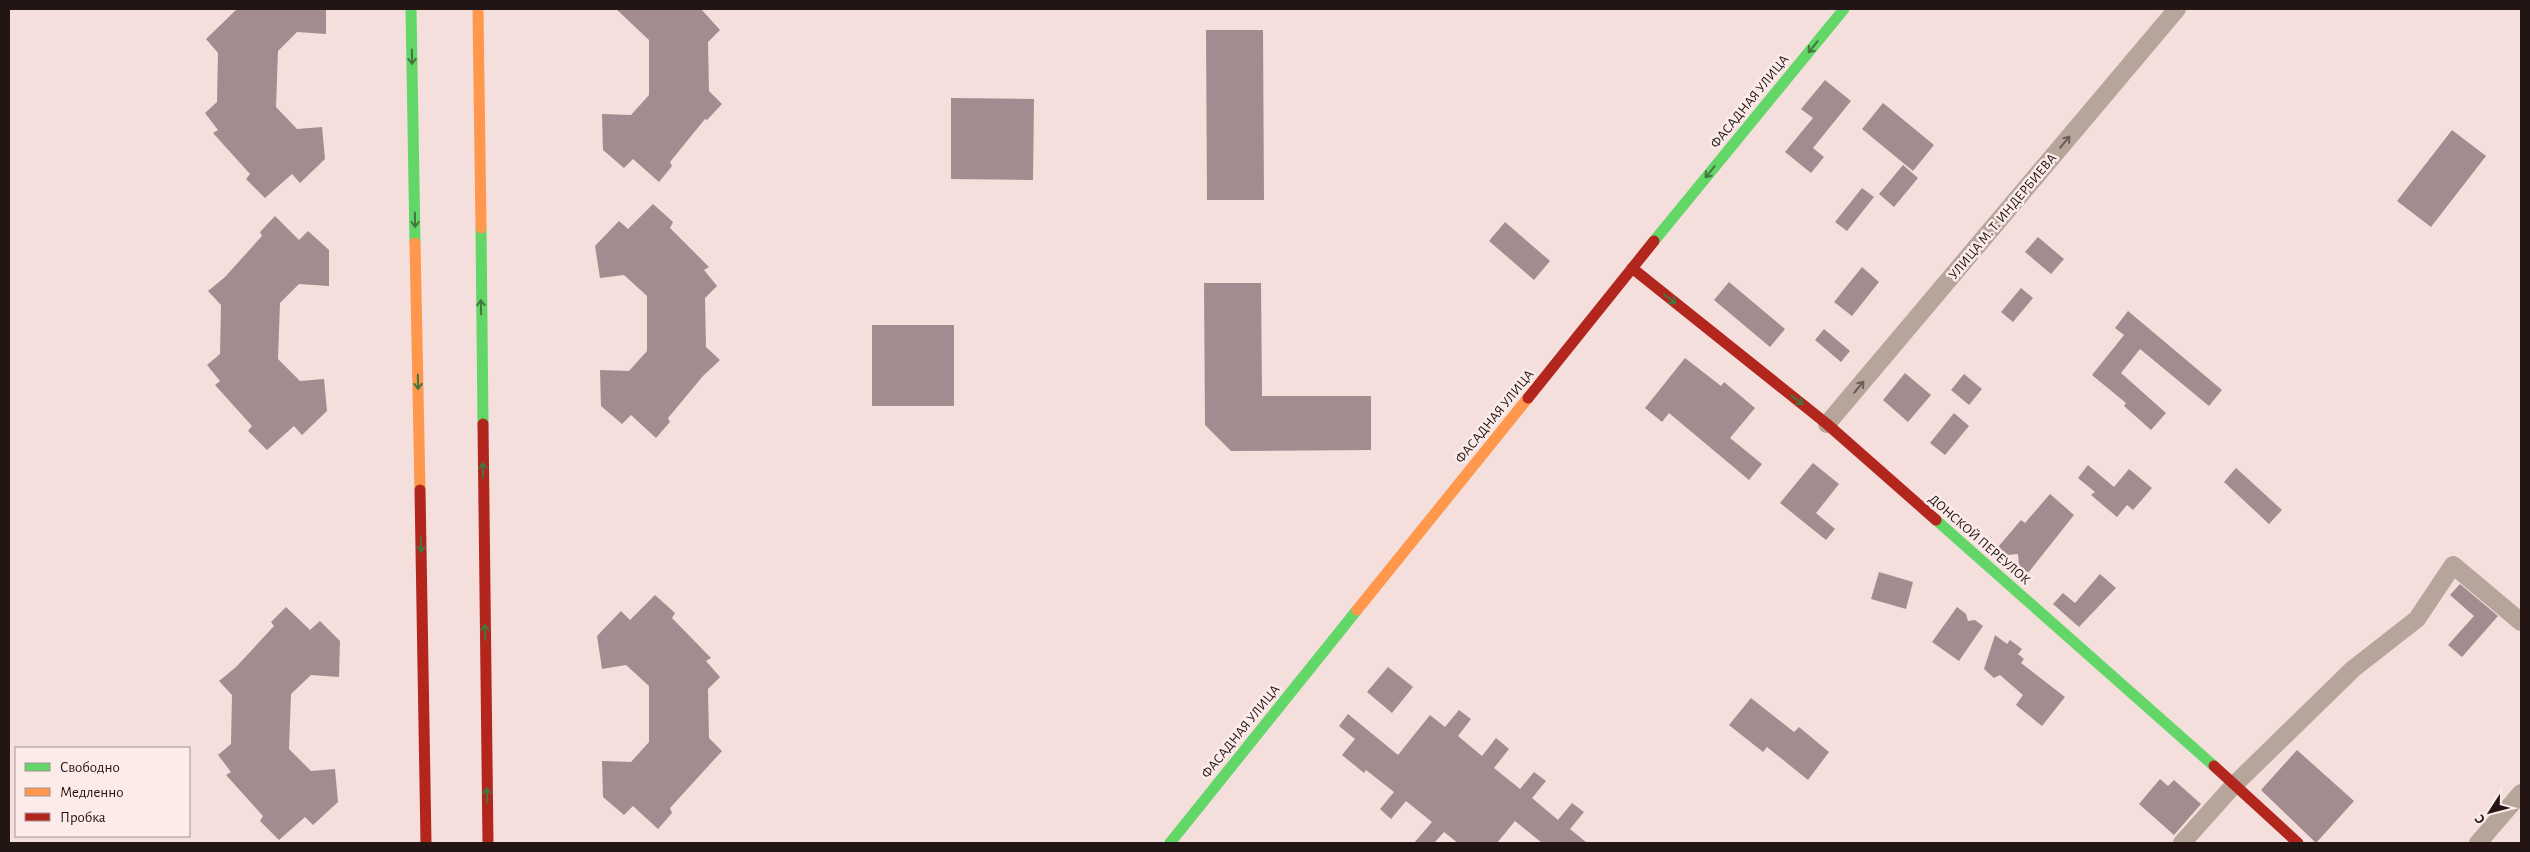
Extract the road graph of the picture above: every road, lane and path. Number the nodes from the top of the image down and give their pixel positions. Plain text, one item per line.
1 (411, 9) edge
2 (478, 9) edge
3 (1844, 9) edge
4 (2177, 9) edge
5 (1632, 268) junction
6 (1827, 424) junction
7 (2521, 622) edge
8 (2234, 785) junction
9 (2521, 793) edge
10 (426, 843) edge
11 (488, 843) edge
12 (1170, 843) edge
13 (2182, 843) edge
14 (2298, 843) edge
15 (2478, 843) edge

1 -> 10 street
11 -> 2 street
3 -> 5 street, ФАСАДНАЯ УЛИЦА
6 -> 4 street, УЛИЦА М. Т. ИНДЕРБИЕВА
5 -> 6 street, ДОНСКОЙ ПЕРЕУЛОК
5 - 12 street, ФАСАДНАЯ УЛИЦА
6 - 8 street, ДОНСКОЙ ПЕРЕУЛОК
7 - 8 street
8 - 13 street
8 - 14 street, ДОНСКОЙ ПЕРЕУЛОК
9 - 15 street

